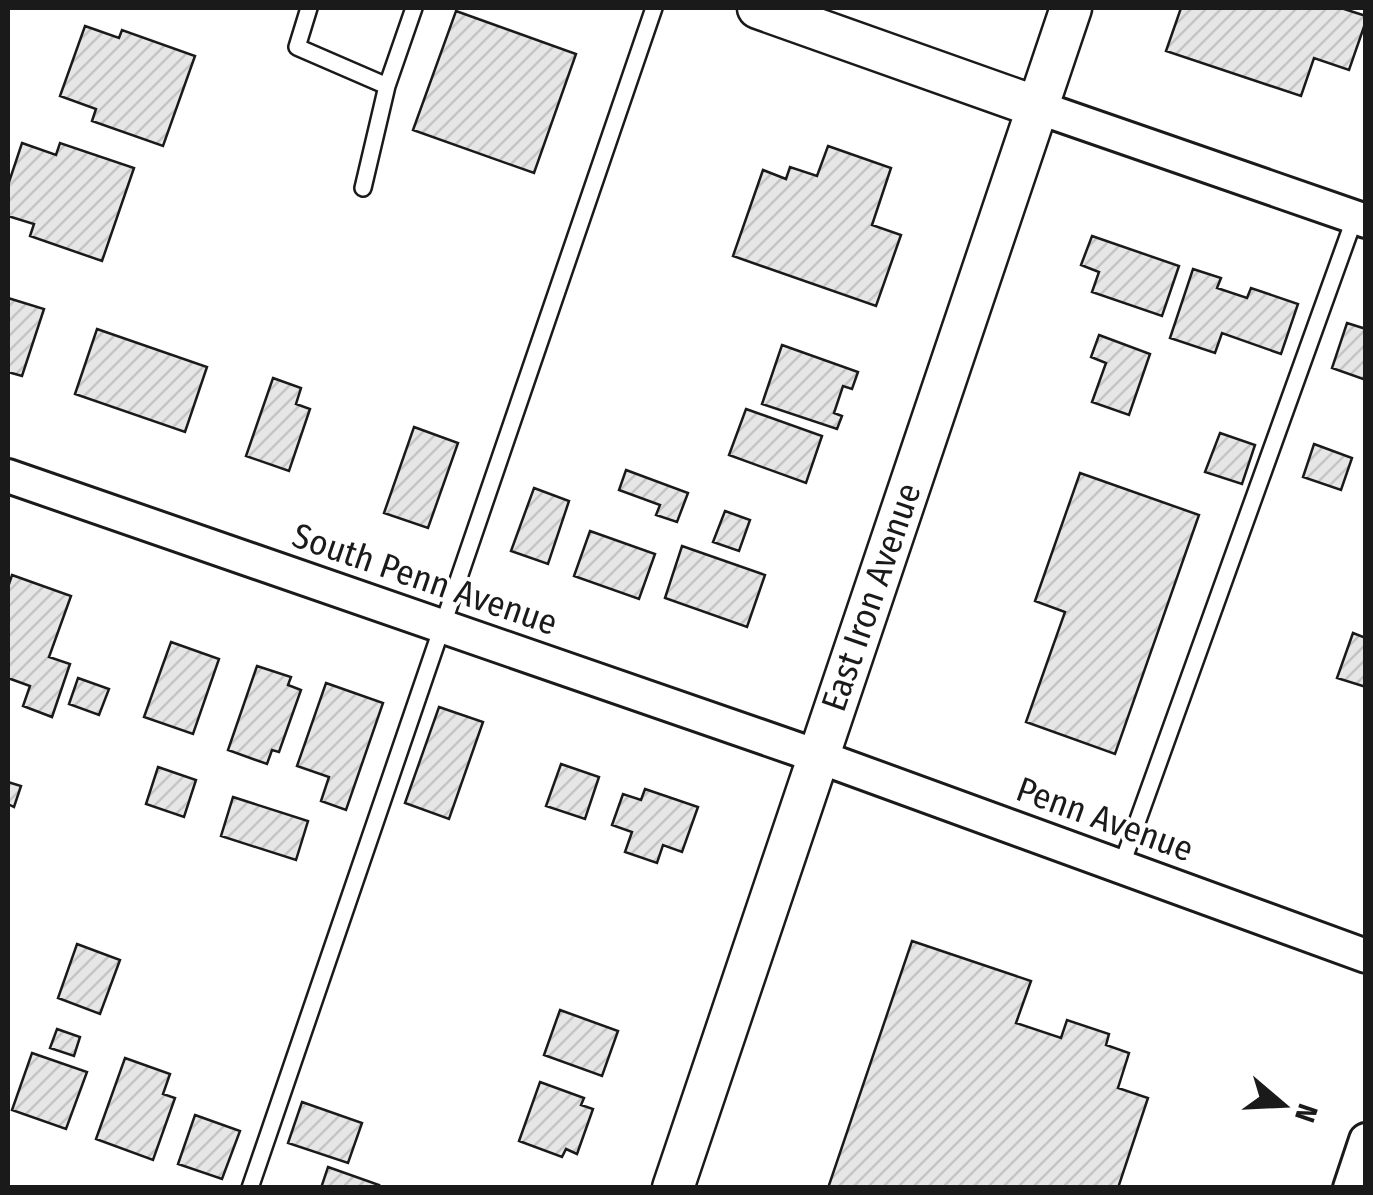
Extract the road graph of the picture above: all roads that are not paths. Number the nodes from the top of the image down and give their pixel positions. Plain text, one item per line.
1 (309, 8) edge
2 (414, 8) edge
3 (654, 8) edge
4 (758, 8) edge
5 (1070, 8) edge
6 (387, 86) junction
7 (1037, 107) junction
8 (363, 188) dead end
9 (1360, 219) edge
10 (8, 476) edge
11 (442, 627) junction
12 (817, 756) junction
13 (1121, 868) junction
14 (1366, 956) edge
15 (1366, 1140) edge
16 (250, 1188) edge
17 (672, 1188) edge
18 (1350, 1188) edge

1 - 6 lane
2 - 6 lane
3 - 11 lane
4 - 7 street
5 - 7 street, East Iron Avenue
6 - 8 lane
7 - 9 street
7 - 12 street, East Iron Avenue
9 - 13 lane
10 - 11 street, South Penn Avenue
11 - 12 street, South Penn Avenue
11 - 16 lane
12 - 13 street, Penn Avenue
12 - 17 street, East Iron Avenue
13 - 14 street, Penn Avenue
15 - 18 street

